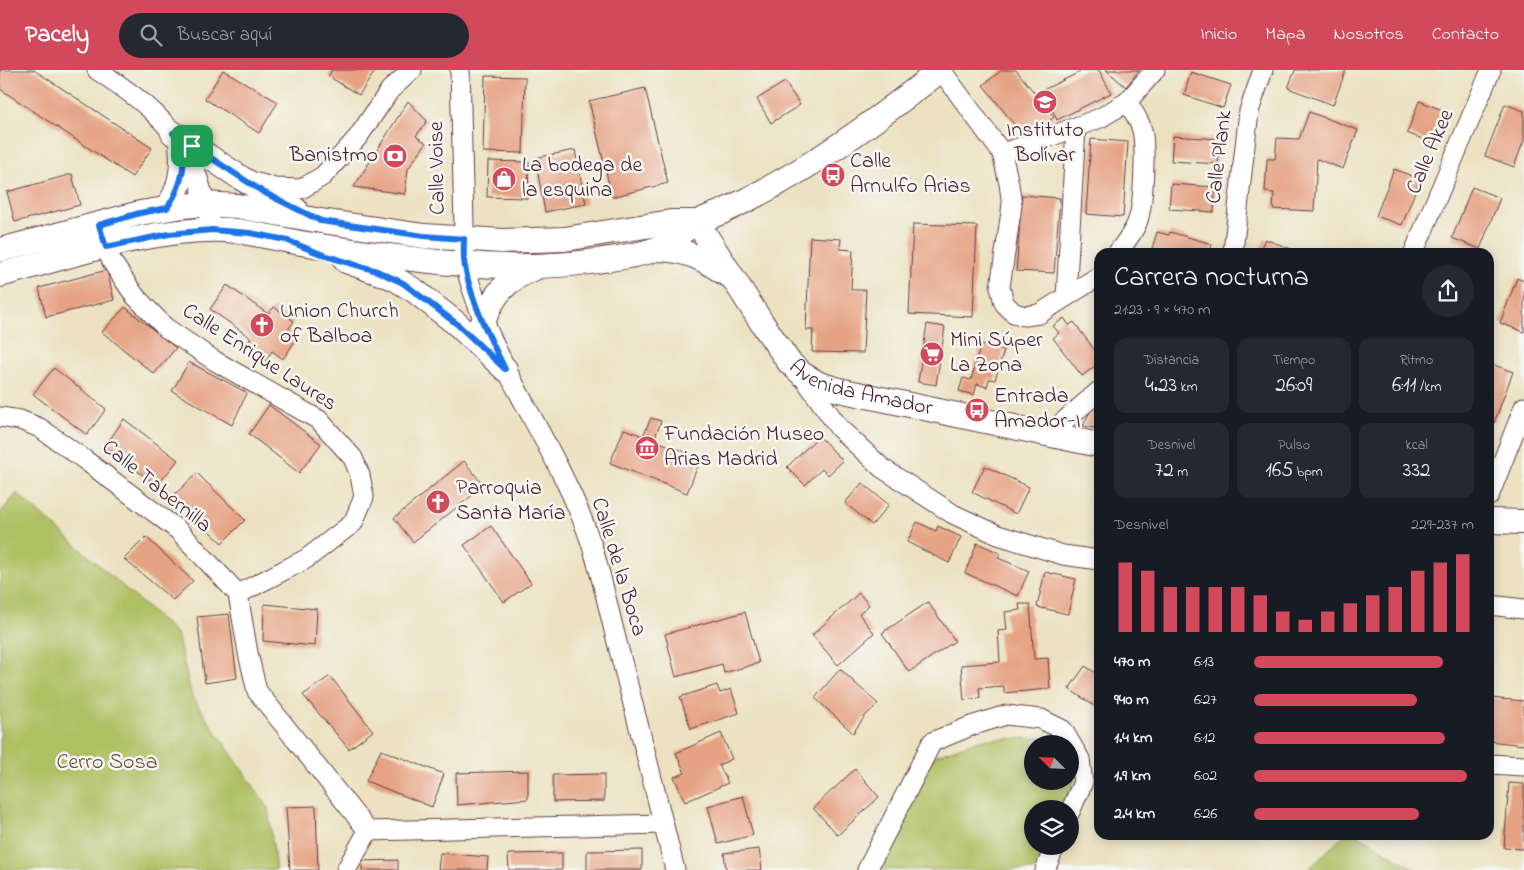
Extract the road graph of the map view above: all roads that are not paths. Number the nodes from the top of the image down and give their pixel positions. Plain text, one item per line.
1 (97, 70) edge
2 (412, 70) edge
3 (460, 70) edge
4 (941, 70) edge
5 (1156, 70) edge
6 (1263, 70) edge
7 (1491, 70) edge
8 (1127, 102) junction
9 (1076, 127) junction
10 (177, 139) junction
11 (1002, 153) junction
12 (241, 178) junction
13 (205, 204) junction
14 (167, 208) junction
15 (321, 221) junction
16 (697, 222) junction
17 (99, 225) junction
18 (212, 230) junction
19 (464, 239) junction
20 (286, 240) junction
21 (106, 247) junction
22 (1121, 248) edge
23 (1233, 248) edge
24 (1416, 248) edge
25 (657, 249) junction
26 (0, 250) edge
27 (465, 265) junction
28 (538, 267) junction
29 (0, 275) edge
30 (1094, 279) edge
31 (734, 280) junction
32 (1066, 297) junction
33 (483, 322) junction
34 (505, 369) junction
35 (802, 374) junction
36 (1094, 395) edge
37 (1524, 407) edge
38 (0, 417) edge
39 (1049, 434) junction
40 (1094, 445) edge
41 (1494, 483) edge
42 (1494, 521) edge
43 (1524, 522) edge
44 (1094, 559) edge
45 (238, 594) junction
46 (1494, 606) edge
47 (1524, 609) edge
48 (1494, 764) edge
49 (1524, 766) edge
50 (1075, 800) edge
51 (664, 824) junction
52 (368, 831) junction
53 (1052, 855) edge
54 (346, 870) edge
55 (675, 870) edge
56 (867, 870) edge
57 (1045, 870) edge

1 - 10 street
2 - 12 street
3 - 19 street, Calle Voise
4 - 11 street
4 - 16 main road
5 - 8 street
6 - 23 street, Calle Plank
7 - 24 street, Calle Akee
8 - 9 street
8 - 22 street
9 - 11 street
9 - 32 street
10 - 12 main road
10 - 13 street
10 - 14 main road
11 - 32 street
12 - 15 main road
13 - 14 main road
13 - 15 main road
13 - 18 street
14 - 17 main road
15 - 19 main road
16 - 19 main road
16 - 25 main road
16 - 31 main road, Avenida Amador
17 - 21 street, Calle Enrique Laures
17 - 26 main road
18 - 20 main road
18 - 21 main road
19 - 27 street, Calle Voise
20 - 27 main road
20 - 34 main road
21 - 29 main road
21 - 45 street, Calle Enrique Laures
25 - 28 main road
25 - 31 main road
27 - 28 main road
27 - 33 street, Calle de la Boca
28 - 33 main road
30 - 32 street
31 - 35 main road, Avenida Amador
33 - 34 street, Calle de la Boca
34 - 51 street, Calle de la Boca
35 - 39 main road, Avenida Amador
35 - 44 street
36 - 39 street
37 - 41 street
38 - 45 street, Calle Tabernilla
39 - 40 main road, Avenida Amador
42 - 43 main road
45 - 52 street
46 - 47 street
48 - 49 street
50 - 56 street
51 - 52 street
51 - 55 street, Calle de la Boca
52 - 54 street
53 - 57 street

